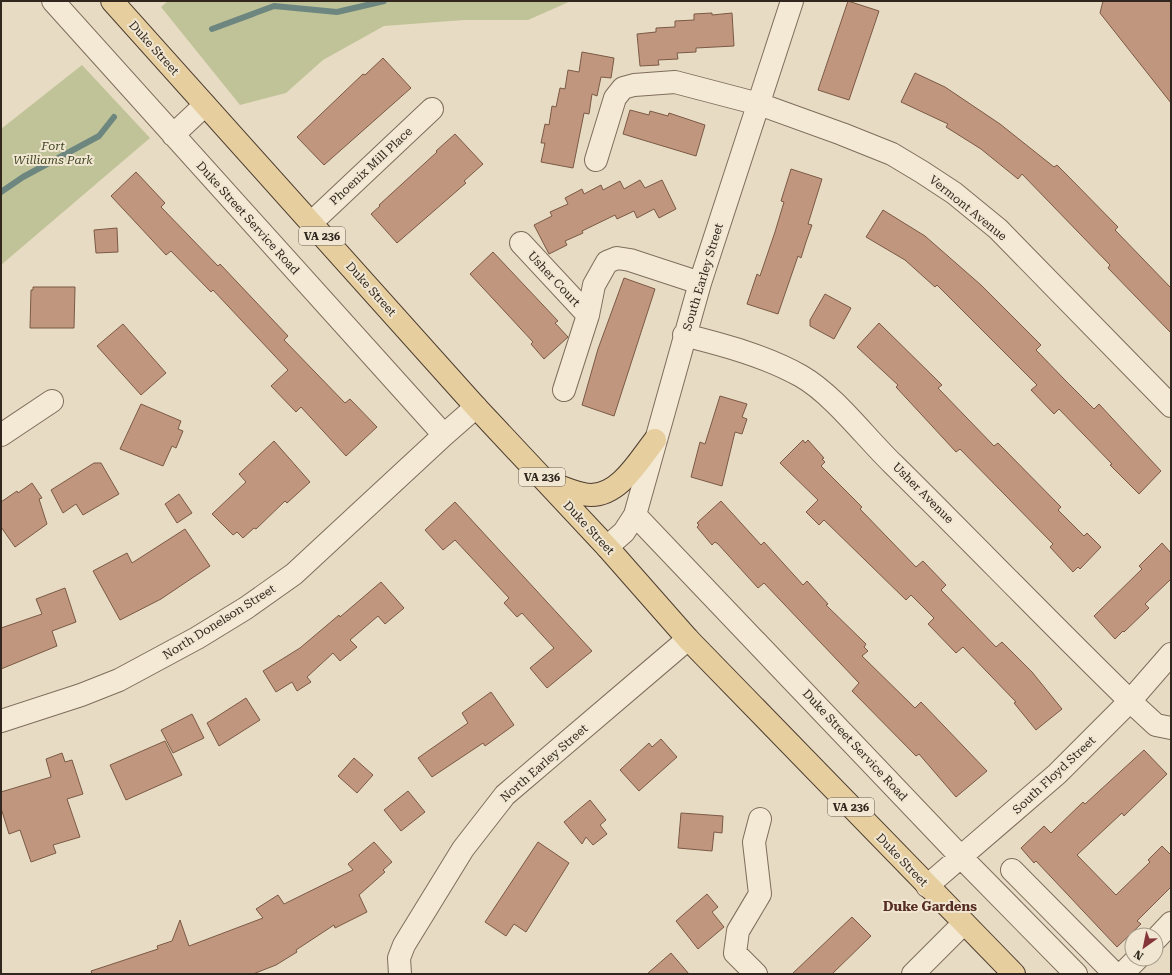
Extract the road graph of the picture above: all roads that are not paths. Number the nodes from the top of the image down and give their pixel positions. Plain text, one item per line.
1 (53, 1) edge
2 (112, 1) edge
3 (792, 1) edge
4 (759, 104) junction
5 (205, 105) junction
6 (432, 109) dead end
7 (173, 135) junction
8 (596, 160) dead end
9 (311, 222) junction
10 (521, 243) dead end
11 (700, 283) junction
12 (588, 315) junction
13 (684, 335) junction
14 (564, 390) dead end
15 (52, 401) dead end
16 (1171, 406) edge
17 (476, 407) junction
18 (1, 435) edge
19 (444, 435) junction
20 (655, 440) junction
21 (545, 481) junction
22 (635, 515) junction
23 (607, 547) junction
24 (688, 639) junction
25 (1171, 654) edge
26 (1130, 701) junction
27 (1, 721) edge
28 (1171, 728) edge
29 (760, 819) dead end
30 (961, 857) junction
31 (1012, 870) dead end
32 (927, 886) junction
33 (964, 923) junction
34 (1171, 923) edge
35 (1164, 930) edge
36 (400, 974) edge
37 (756, 974) edge
38 (913, 974) edge
39 (1014, 974) edge
40 (1076, 974) edge
41 (1115, 974) edge

1 - 7 street, Duke Street Service Road
2 - 5 main road, Duke Street / VA 236
3 - 4 street, South Earley Street
4 - 8 street, Vermont Avenue
4 - 11 street, South Earley Street
4 - 16 street, Vermont Avenue
5 - 7 street
5 - 9 main road, Duke Street / VA 236
6 - 9 street, Phoenix Mill Place
7 - 19 street, Duke Street Service Road
9 - 17 main road, Duke Street / VA 236
10 - 12 street, Usher Court
11 - 12 street, Usher Court
11 - 13 street, South Earley Street
12 - 14 street, Usher Court
13 - 20 street, South Earley Street
13 - 26 street, Usher Avenue
15 - 18 street
17 - 19 street, North Donelson Street
17 - 21 main road, Duke Street / VA 236
19 - 27 street, North Donelson Street
20 - 21 main road
20 - 22 street, South Earley Street
21 - 23 main road, Duke Street / VA 236
22 - 23 street, South Earley Street
22 - 30 street, Duke Street Service Road
23 - 24 main road, Duke Street / VA 236
24 - 32 main road, Duke Street / VA 236
24 - 36 street, North Earley Street
25 - 26 street, South Floyd Street
26 - 28 street, Usher Avenue
26 - 30 street, South Floyd Street
29 - 37 street
30 - 32 street, South Floyd Street
30 - 40 street, Duke Street Service Road
31 - 41 street
32 - 33 main road, Duke Street / VA 236
33 - 38 street
33 - 39 main road, Duke Street / VA 236
34 - 35 street

